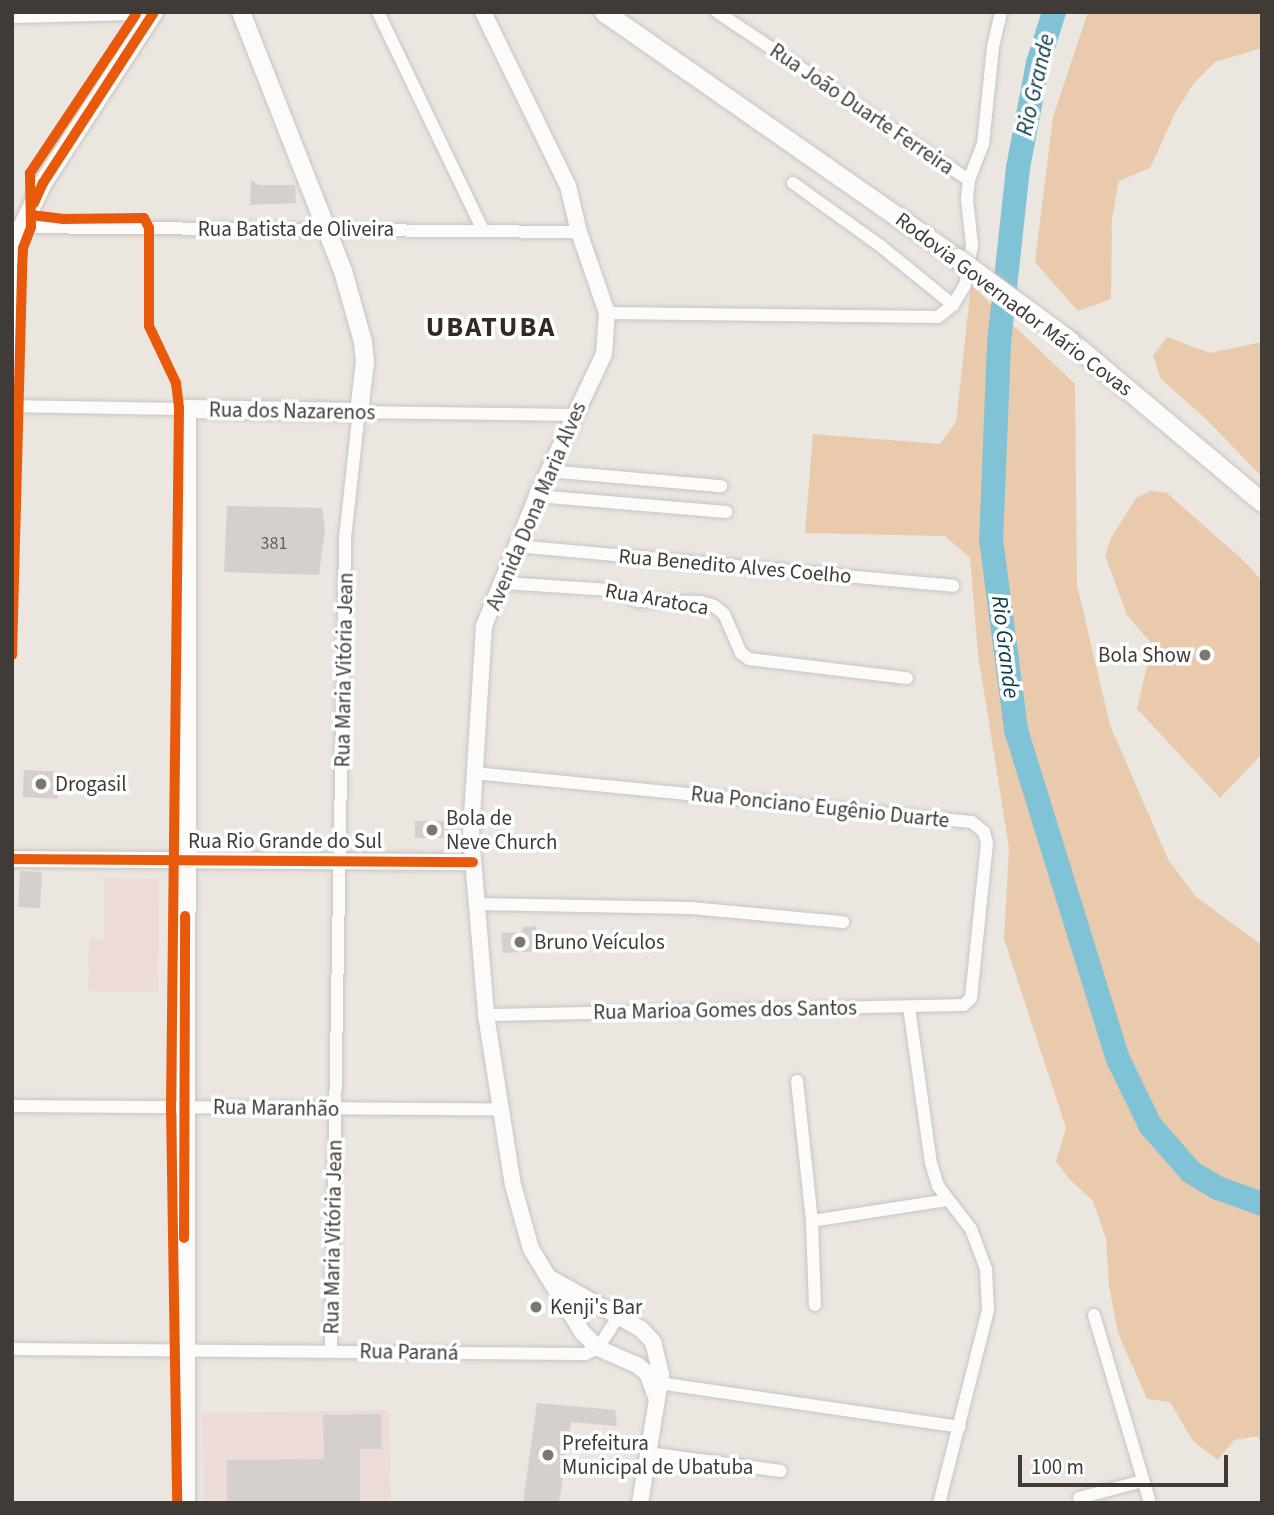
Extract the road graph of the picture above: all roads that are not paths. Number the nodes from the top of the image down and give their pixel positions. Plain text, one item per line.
1 (241, 12) edge
2 (378, 12) edge
3 (483, 12) edge
4 (604, 12) edge
5 (628, 12) edge
6 (717, 12) edge
7 (1001, 12) edge
8 (145, 13) edge
9 (12, 18) edge
10 (758, 117) junction
11 (969, 180) junction
12 (793, 183) dead end
13 (17, 227) edge
14 (326, 229) junction
15 (483, 230) junction
16 (579, 232) junction
17 (953, 305) junction
18 (607, 313) junction
19 (12, 381) edge
20 (12, 406) edge
21 (187, 409) junction
22 (359, 412) junction
23 (572, 415) junction
24 (548, 471) junction
25 (721, 486) dead end
26 (537, 496) junction
27 (1262, 502) edge
28 (726, 512) dead end
29 (516, 547) junction
30 (504, 583) junction
31 (953, 586) dead end
32 (907, 678) dead end
33 (474, 773) junction
34 (12, 859) edge
35 (185, 860) junction
36 (342, 861) junction
37 (473, 862) junction
38 (477, 904) junction
39 (843, 922) dead end
40 (964, 1005) joint
41 (909, 1007) junction
42 (485, 1015) junction
43 (797, 1081) dead end
44 (12, 1106) edge
45 (185, 1107) junction
46 (335, 1109) junction
47 (499, 1110) junction
48 (947, 1200) junction
49 (812, 1221) junction
50 (543, 1274) junction
51 (814, 1305) dead end
52 (1094, 1315) dead end
53 (620, 1316) junction
54 (598, 1348) junction
55 (12, 1349) edge
56 (184, 1351) junction
57 (331, 1351) junction
58 (656, 1388) junction
59 (960, 1427) junction
60 (648, 1453) junction
61 (781, 1471) dead end
62 (1143, 1481) junction
63 (1079, 1498) dead end
64 (187, 1503) edge
65 (640, 1503) edge
66 (939, 1503) edge
67 (1150, 1503) edge

1 - 14 main road, Rua Maria Vitória Jean
2 - 15 street
3 - 16 street, Avenida Dona Maria Alves
4 - 10 highway, Rodovia Governador Mário Covas
5 - 10 highway, Rodovia Governador Mário Covas
6 - 11 street, Rua João Duarte Ferreira
7 - 11 street, Rua João Duarte Ferreira
8 - 9 street
8 - 13 main road
10 - 27 highway, Rodovia Governador Mário Covas, bridge
11 - 17 street
12 - 17 street
13 - 14 street, Rua Batista de Oliveira
13 - 19 main road
14 - 15 street, Rua Batista de Oliveira
14 - 22 main road, Rua Maria Vitória Jean
15 - 16 street, Rua Batista de Oliveira
16 - 18 street, Avenida Dona Maria Alves
17 - 18 street
18 - 23 street, Avenida Dona Maria Alves
20 - 21 street, Rua dos Nazarenos
21 - 22 main road, Rua dos Nazarenos
21 - 35 main road
22 - 23 street, Rua dos Nazarenos
22 - 36 street, Rua Maria Vitória Jean
23 - 24 street, Avenida Dona Maria Alves
24 - 25 street
24 - 26 street, Avenida Dona Maria Alves
26 - 28 street
26 - 29 street, Avenida Dona Maria Alves
29 - 30 street, Avenida Dona Maria Alves
29 - 31 street, Rua Benedito Alves Coelho
30 - 32 street, Rua Aratoca
30 - 33 street, Avenida Dona Maria Alves
33 - 37 street, Avenida Dona Maria Alves
33 - 40 street, Rua Ponciano Eugênio Duarte
34 - 35 street, Rua Rio Grande do Sul
35 - 36 street, Rua Rio Grande do Sul
35 - 45 main road
36 - 37 street, Rua Rio Grande do Sul
36 - 46 street, Rua Maria Vitória Jean
37 - 38 street, Avenida Dona Maria Alves
38 - 39 street
38 - 42 street, Avenida Dona Maria Alves
40 - 41 street, Rua Marioa Gomes dos Santos
41 - 42 street, Rua Marioa Gomes dos Santos
41 - 48 street
42 - 47 street, Avenida Dona Maria Alves
43 - 49 street
44 - 45 street, Rua Maranhão
45 - 46 street, Rua Maranhão
45 - 56 main road
46 - 47 street, Rua Maranhão
46 - 57 street, Rua Maria Vitória Jean
47 - 50 street, Avenida Dona Maria Alves
48 - 49 street
48 - 59 street
49 - 51 street
50 - 53 street
50 - 54 street, Avenida Dona Maria Alves
52 - 62 street
53 - 54 street
53 - 58 street
54 - 57 street, Rua Paraná
54 - 58 street, Avenida Dona Maria Alves
55 - 56 street, Rua Paraná
56 - 57 street, Rua Paraná
56 - 64 main road
58 - 59 street
58 - 60 street
59 - 66 street
60 - 61 street
60 - 65 street
62 - 63 street
62 - 67 street

